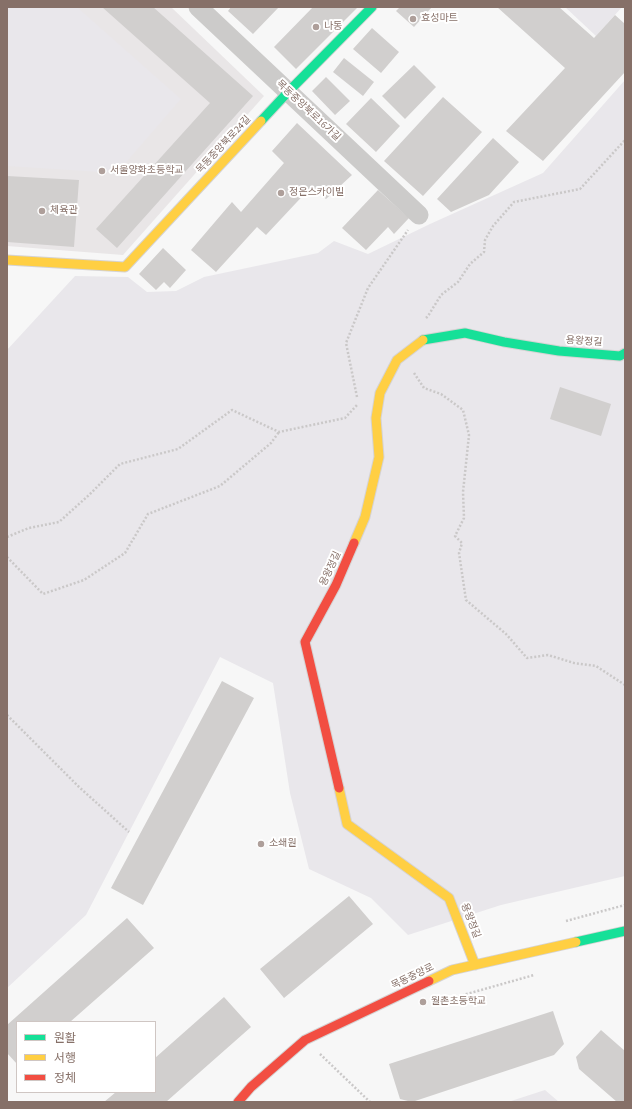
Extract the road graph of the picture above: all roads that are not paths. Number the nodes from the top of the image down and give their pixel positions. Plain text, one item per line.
1 (198, 7) edge
2 (372, 7) edge
3 (288, 92) junction
4 (419, 215) road end
5 (7, 260) edge
6 (625, 353) edge
7 (625, 931) edge
8 (475, 965) junction
9 (238, 1102) edge

1 - 3 street, 목동중앙북로16가길
2 - 3 street, 목동중앙북로24길
3 - 4 street, 목동중앙북로16가길
3 - 5 street, 목동중앙북로24길
6 - 8 street, 용왕정길
7 - 8 street, 목동중앙로
8 - 9 street, 목동중앙로

